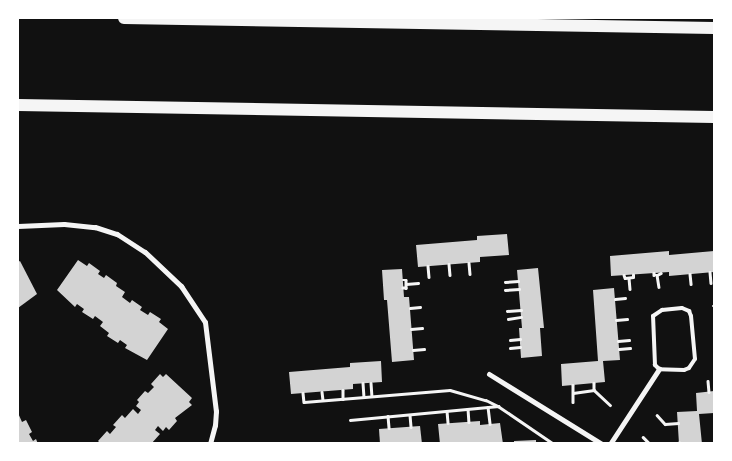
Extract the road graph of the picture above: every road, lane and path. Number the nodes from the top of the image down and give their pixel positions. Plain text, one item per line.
1 (124, 18) edge
2 (714, 28) edge
3 (18, 105) edge
4 (714, 117) edge
5 (18, 226) edge
6 (469, 262) dead end
7 (449, 264) dead end
8 (428, 266) dead end
9 (710, 272) dead end
10 (661, 273) dead end
11 (470, 274) dead end
12 (690, 274) dead end
13 (450, 275) dead end
14 (633, 275) dead end
15 (624, 276) dead end
16 (429, 277) dead end
17 (629, 278) junction
18 (403, 280) dead end
19 (518, 281) dead end
20 (505, 282) dead end
21 (418, 283) dead end
22 (712, 283) dead end
23 (406, 284) junction
24 (691, 284) dead end
25 (659, 287) dead end
26 (403, 288) dead end
27 (519, 289) dead end
28 (630, 289) dead end
29 (505, 290) dead end
30 (625, 298) dead end
31 (615, 299) dead end
32 (420, 307) dead end
33 (410, 308) dead end
34 (521, 310) dead end
35 (507, 311) dead end
36 (521, 317) dead end
37 (508, 319) dead end
38 (627, 319) dead end
39 (616, 320) dead end
40 (422, 328) dead end
41 (411, 329) dead end
42 (520, 339) dead end
43 (510, 340) dead end
44 (629, 340) dead end
45 (618, 341) dead end
46 (520, 347) dead end
47 (510, 348) dead end
48 (619, 348) dead end
49 (630, 348) dead end
50 (424, 349) dead end
51 (413, 350) dead end
52 (659, 369) junction
53 (489, 374) dead end
54 (708, 381) dead end
55 (364, 383) dead end
56 (371, 383) dead end
57 (594, 383) dead end
58 (572, 385) dead end
59 (343, 390) dead end
60 (594, 390) junction
61 (322, 392) dead end
62 (709, 392) dead end
63 (304, 393) dead end
64 (573, 393) junction
65 (372, 396) junction
66 (364, 397) junction
67 (343, 399) junction
68 (323, 400) junction
69 (573, 402) dead end
70 (498, 406) junction
71 (610, 406) dead end
72 (488, 407) junction
73 (468, 409) junction
74 (447, 411) junction
75 (410, 415) junction
76 (388, 416) junction
77 (657, 416) dead end
78 (350, 420) dead end
79 (470, 422) dead end
80 (448, 423) dead end
81 (678, 423) dead end
82 (490, 424) dead end
83 (411, 427) dead end
84 (390, 428) dead end
85 (643, 437) dead end
86 (210, 444) edge
87 (554, 444) edge
88 (602, 444) edge
89 (610, 444) edge
90 (650, 444) edge

1 - 2 highway
3 - 4 highway
5 - 86 street
6 - 11 path
7 - 13 path
8 - 16 path
9 - 22 path
10 - 25 path
12 - 24 path
14 - 17 path
15 - 17 path
17 - 28 path
18 - 23 path
19 - 20 path
21 - 23 path
23 - 26 path
27 - 29 path
30 - 31 path
32 - 33 path
34 - 35 path
36 - 37 path
38 - 39 path
40 - 41 path
42 - 43 path
44 - 45 path
46 - 47 path
48 - 49 path
50 - 51 path
52 - 52 lane
52 - 89 street
53 - 88 street
54 - 62 path
55 - 66 path
56 - 65 path
57 - 60 path
58 - 64 path
59 - 67 path
60 - 64 path
60 - 71 path
61 - 68 path
63 - 68 path
64 - 69 path
65 - 66 path
65 - 70 path
66 - 67 path
67 - 68 path
70 - 72 path
70 - 87 path
72 - 73 path
72 - 82 path
73 - 74 path
73 - 79 path
74 - 75 path
74 - 80 path
75 - 76 path
75 - 83 path
76 - 78 path
76 - 84 path
77 - 81 path
85 - 90 path

